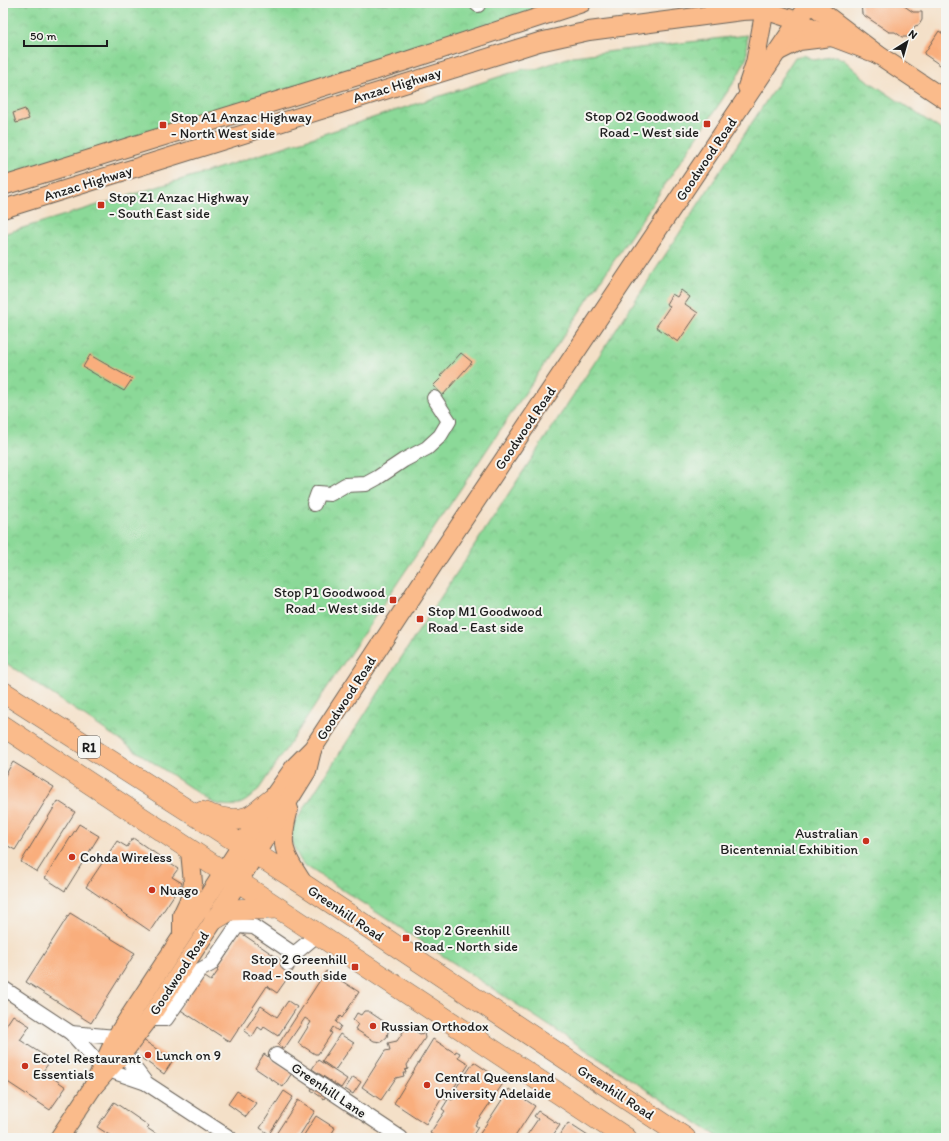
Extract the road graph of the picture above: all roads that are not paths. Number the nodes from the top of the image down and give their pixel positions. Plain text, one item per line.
1 (582, 3) edge
2 (810, 3) edge
3 (768, 5) edge
4 (798, 21) junction
5 (832, 37) junction
6 (778, 51) junction
7 (877, 54) junction
8 (946, 100) edge
9 (740, 108) junction
10 (3, 186) edge
11 (3, 209) edge
12 (434, 398) dead end
13 (314, 504) dead end
14 (3, 693) edge
15 (3, 726) edge
16 (313, 748) junction
17 (38, 750) junction
18 (293, 794) junction
19 (271, 800) junction
20 (175, 802) junction
21 (249, 850) junction
22 (190, 851) junction
23 (231, 878) junction
24 (306, 886) junction
25 (277, 908) junction
26 (216, 919) junction
27 (317, 935) junction
28 (182, 937) junction
29 (3, 988) edge
30 (149, 1019) junction
31 (71, 1033) junction
32 (119, 1045) junction
33 (276, 1055) dead end
34 (105, 1069) junction
35 (146, 1083) junction
36 (621, 1095) junction
37 (658, 1120) junction
38 (59, 1138) edge
39 (230, 1138) edge
40 (401, 1138) edge
41 (626, 1138) edge
42 (632, 1138) edge
43 (672, 1138) edge
44 (686, 1138) edge

1 - 10 main road, Anzac Highway
2 - 4 main road, Goodwood Road
2 - 7 main road
3 - 4 main road, Anzac Highway
3 - 9 main road, Goodwood Road
3 - 11 main road, Anzac Highway
4 - 5 main road, Anzac Highway
4 - 6 main road, Goodwood Road
5 - 6 main road
5 - 7 main road, Anzac Highway
6 - 9 main road, Goodwood Road
7 - 8 main road
9 - 16 main road, Goodwood Road
12 - 13 street
14 - 17 highway
14 - 20 highway, Greenhill Road / R1
15 - 17 highway, R1
16 - 18 main road, Goodwood Road
16 - 19 main road, Goodwood Road
17 - 22 highway, R1
18 - 21 main road, Goodwood Road
18 - 24 main road
19 - 20 highway
19 - 21 main road, Goodwood Road
20 - 21 highway, Greenhill Road / R1
21 - 23 main road, Goodwood Road
21 - 24 highway, Greenhill Road / R1
22 - 23 highway, R1
22 - 28 main road
23 - 25 highway, R1
23 - 26 main road, Goodwood Road
23 - 28 main road, Goodwood Road
24 - 36 highway, Greenhill Road / R1
25 - 26 highway
25 - 27 highway, R1
26 - 30 main road, Goodwood Road
27 - 30 street
27 - 41 highway, R1
28 - 32 main road, Goodwood Road
29 - 31 street
30 - 32 main road, Goodwood Road
31 - 32 street
31 - 34 street
32 - 34 main road, Goodwood Road
32 - 35 street
33 - 40 street, Greenhill Lane
34 - 35 street
34 - 38 main road, Goodwood Road
35 - 39 street
36 - 37 highway, Greenhill Road / R1
36 - 42 highway
37 - 43 highway
37 - 44 highway, Greenhill Road / R1

